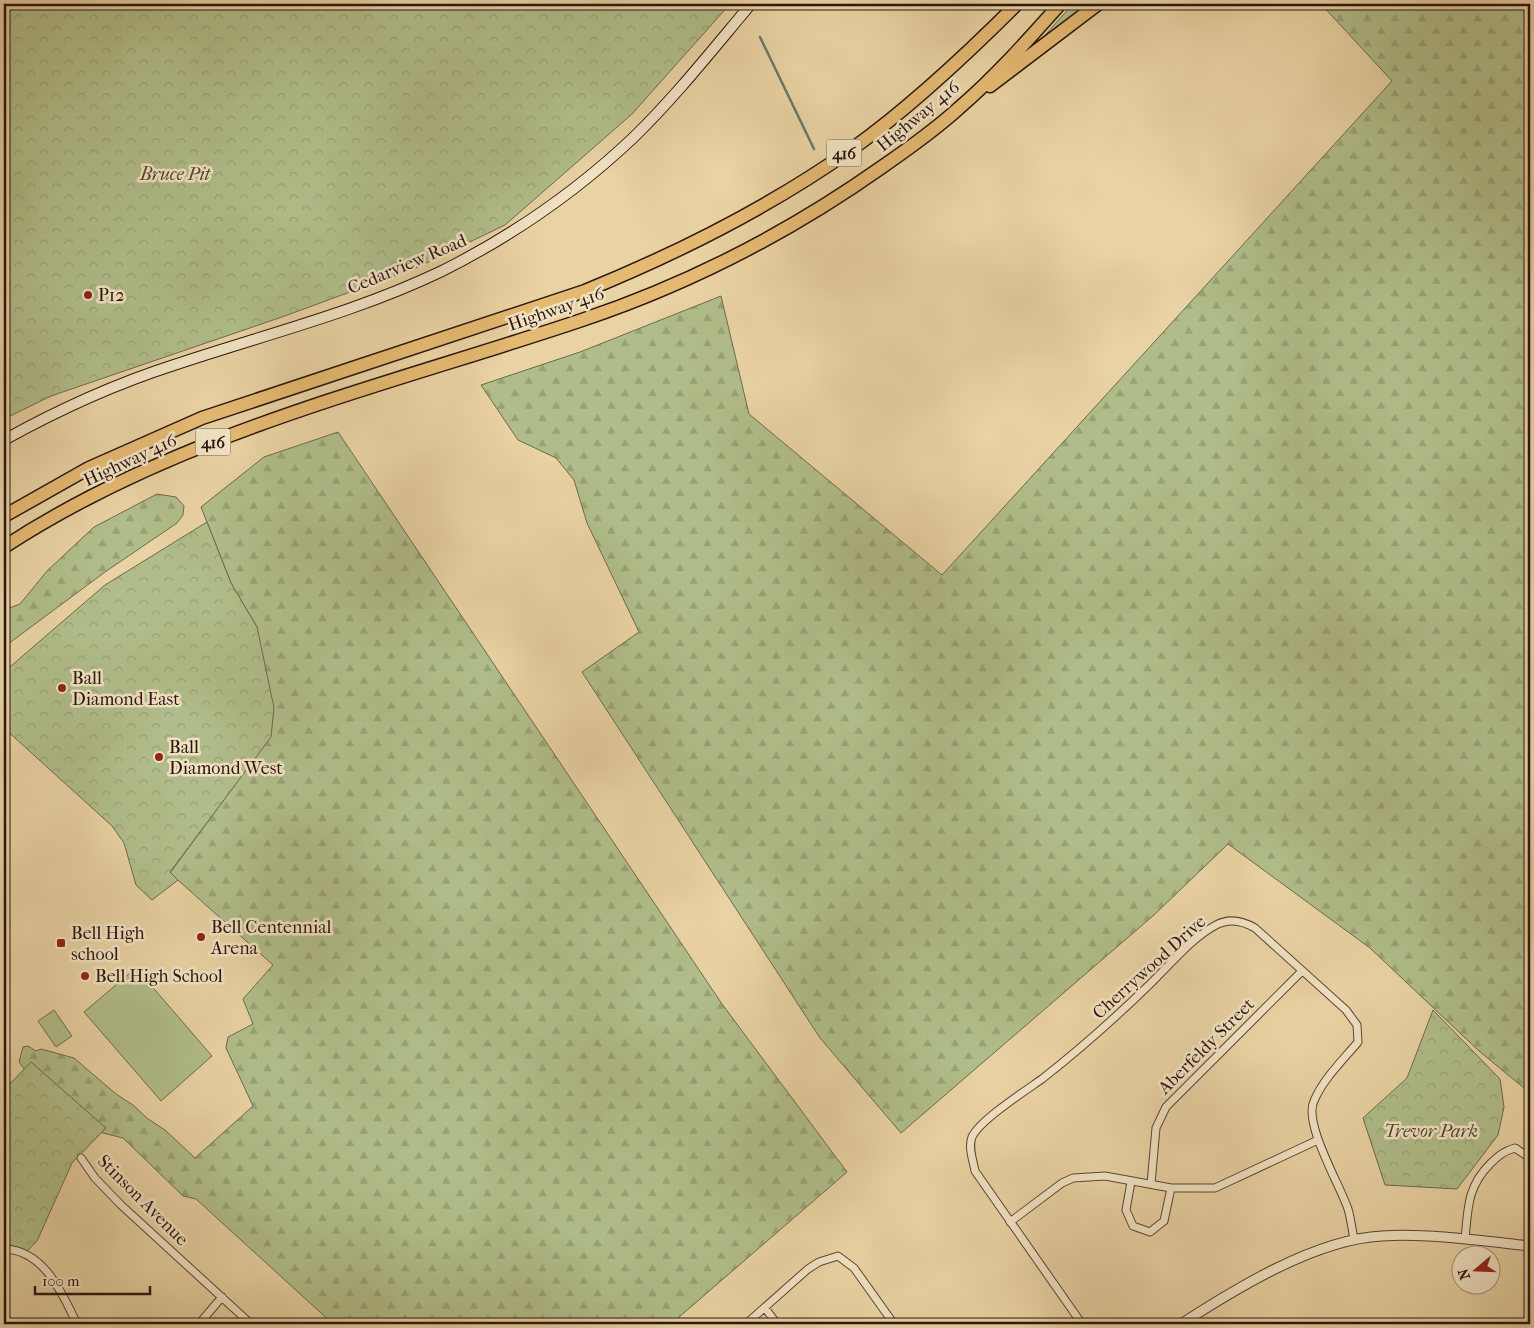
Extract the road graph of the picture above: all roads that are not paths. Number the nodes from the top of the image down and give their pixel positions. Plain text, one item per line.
1 (751, 4) edge
2 (1017, 4) edge
3 (1060, 4) edge
4 (1098, 4) edge
5 (960, 108) junction
6 (4, 440) edge
7 (4, 516) edge
8 (4, 547) edge
9 (1302, 971) junction
10 (1318, 1140) junction
11 (81, 1158) dead end
12 (1530, 1158) edge
13 (1132, 1182) junction
14 (1151, 1184) junction
15 (1171, 1188) junction
16 (1010, 1222) junction
17 (1465, 1239) junction
18 (1354, 1240) junction
19 (1530, 1246) edge
20 (4, 1249) edge
21 (222, 1297) junction
22 (765, 1308) junction
23 (77, 1324) edge
24 (199, 1324) edge
25 (251, 1324) edge
26 (746, 1324) edge
27 (777, 1324) edge
28 (894, 1324) edge
29 (1082, 1324) edge
30 (1182, 1324) edge

1 - 6 main road, Cedarview Road
2 - 7 highway, Highway 416 / 416
3 - 5 highway, Highway 416 / 416
4 - 5 highway
5 - 8 highway, Highway 416 / 416
9 - 10 street, Cherrywood Drive
9 - 14 street, Aberfeldy Street
9 - 16 street, Cherrywood Drive
10 - 15 street
10 - 18 street, Cherrywood Drive
11 - 21 street, Stinson Avenue
12 - 17 street
13 - 14 street
13 - 15 street
13 - 16 street
14 - 15 street
16 - 29 street, Cherrywood Drive
17 - 18 street
17 - 19 street
18 - 30 street
20 - 23 street
21 - 24 street
21 - 25 street, Stinson Avenue
22 - 26 street
22 - 27 street
22 - 28 street

